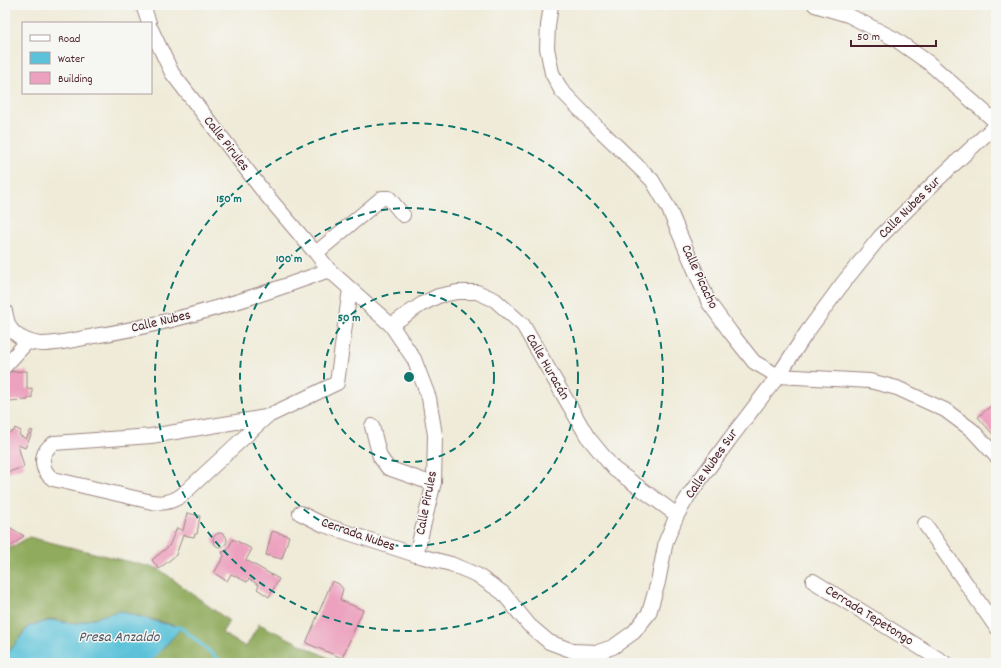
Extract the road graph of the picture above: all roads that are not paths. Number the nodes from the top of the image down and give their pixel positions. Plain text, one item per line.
1 (143, 5) edge
2 (551, 5) edge
3 (815, 5) edge
4 (148, 22) edge
5 (152, 31) edge
6 (996, 124) edge
7 (403, 215) dead end
8 (315, 252) junction
9 (329, 270) junction
10 (350, 289) junction
11 (5, 311) edge
12 (391, 325) junction
13 (28, 340) junction
14 (5, 366) edge
15 (778, 376) junction
16 (266, 417) junction
17 (372, 426) dead end
18 (996, 456) edge
19 (434, 482) junction
20 (300, 513) dead end
21 (677, 515) junction
22 (925, 524) dead end
23 (416, 555) junction
24 (813, 581) dead end
25 (996, 627) edge
26 (599, 658) edge
27 (945, 663) edge

1 - 4 street
2 - 15 street, Calle Picacho
3 - 6 street
5 - 8 street, Calle Pirules
6 - 15 street, Calle Nubes Sur
7 - 8 street
8 - 9 street, Calle Pirules
9 - 10 street, Calle Pirules
9 - 13 street, Calle Nubes
10 - 12 street, Calle Pirules
10 - 16 street
11 - 13 street, Calle Nubes
12 - 19 street, Calle Pirules
12 - 21 street, Calle Huracán
13 - 14 street
15 - 18 street, Calle Picacho
15 - 21 street, Calle Nubes Sur
16 - 16 street
17 - 19 street
19 - 23 street, Calle Pirules
20 - 23 street, Cerrada Nubes
21 - 26 street, Calle Nubes Sur
22 - 25 street
23 - 26 street, Calle Nubes Sur
24 - 27 street, Cerrada Tepetongo

